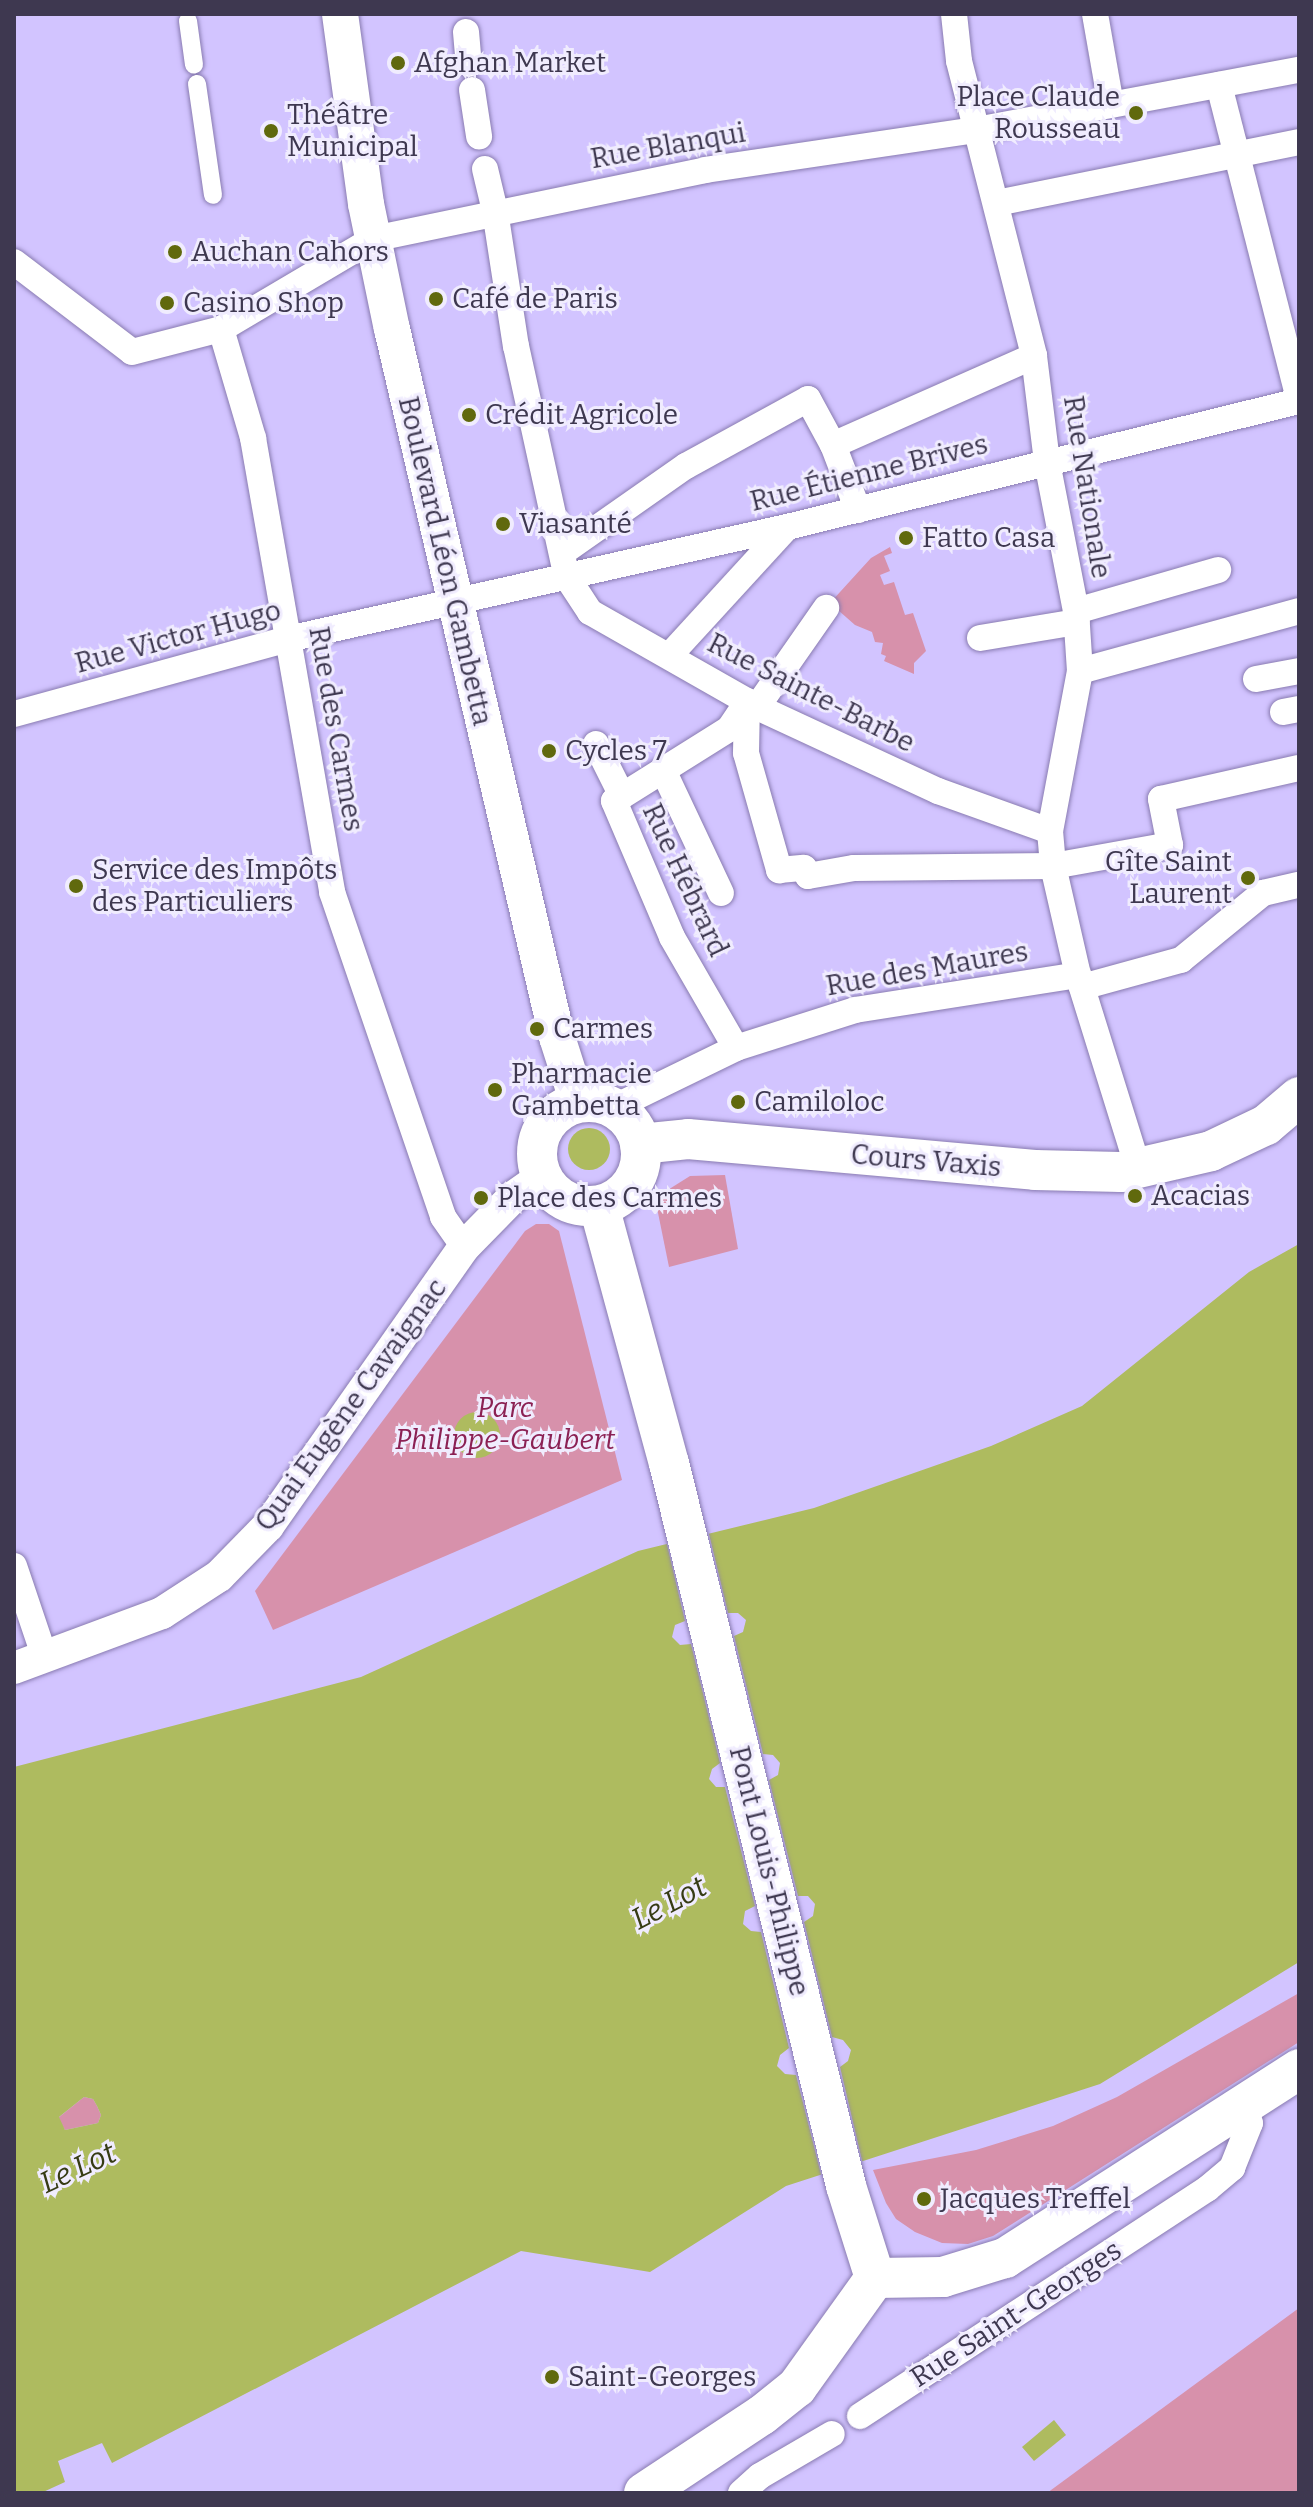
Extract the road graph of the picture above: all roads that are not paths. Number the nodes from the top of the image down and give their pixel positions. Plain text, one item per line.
1 (340, 14) edge
2 (954, 14) edge
3 (1095, 14) edge
4 (188, 21) dead end
5 (466, 32) dead end
6 (1299, 70) edge
7 (1219, 85) junction
8 (1111, 105) junction
9 (977, 130) junction
10 (479, 136) dead end
11 (1299, 142) edge
12 (1241, 161) junction
13 (485, 169) dead end
14 (213, 195) dead end
15 (997, 203) junction
16 (495, 211) junction
17 (373, 239) junction
18 (14, 262) edge
19 (221, 329) junction
20 (1034, 356) junction
21 (1299, 400) edge
22 (833, 445) junction
23 (1047, 462) junction
24 (858, 510) junction
25 (787, 527) junction
26 (565, 564) junction
27 (1218, 570) dead end
28 (453, 604) junction
29 (826, 608) dead end
30 (1299, 611) edge
31 (1076, 616) junction
32 (980, 638) dead end
33 (288, 639) junction
34 (669, 656) junction
35 (1080, 671) junction
36 (1299, 671) edge
37 (1256, 679) dead end
38 (752, 704) junction
39 (14, 714) edge
40 (596, 744) dead end
41 (1299, 768) edge
42 (663, 770) junction
43 (622, 796) junction
44 (1050, 831) junction
45 (1053, 866) junction
46 (1299, 885) edge
47 (721, 893) dead end
48 (1080, 981) junction
49 (736, 1048) junction
50 (1299, 1097) edge
51 (596, 1105) junction
52 (640, 1144) junction
53 (1138, 1168) junction
54 (540, 1178) junction
55 (599, 1206) junction
56 (464, 1247) junction
57 (14, 1566) edge
58 (45, 1658) junction
59 (14, 1668) edge
60 (1299, 2069) edge
61 (1243, 2103) junction
62 (875, 2278) junction
63 (860, 2416) dead end
64 (832, 2434) dead end
65 (644, 2493) edge
66 (741, 2493) edge

1 - 17 main road, Boulevard Léon Gambetta
2 - 9 street, Rue Nationale
3 - 8 street
4 - 14 street
5 - 10 street
6 - 7 street
7 - 8 street
7 - 12 street
8 - 9 street
9 - 15 street, Rue Nationale
9 - 16 street, Rue Blanqui
11 - 12 street
12 - 15 street
12 - 21 street
13 - 16 street
15 - 20 street, Rue Nationale
16 - 17 street, Rue Blanqui
16 - 26 street
17 - 19 street, Rue Blanqui
17 - 28 main road, Boulevard Léon Gambetta
18 - 19 street, Rue Blanqui
19 - 33 street, Rue des Carmes
20 - 22 street
20 - 23 street, Rue Nationale
21 - 23 street, Rue Étienne Brives
22 - 24 street
22 - 26 street
23 - 24 street, Rue Étienne Brives
23 - 31 street, Rue Nationale
24 - 25 street, Rue Étienne Brives
25 - 26 street, Rue Étienne Brives
25 - 34 street
26 - 28 street, Rue Étienne Brives
26 - 34 street, Rue Sainte-Barbe
27 - 31 street
28 - 33 street, Rue Victor Hugo
28 - 51 main road, Boulevard Léon Gambetta
29 - 38 street, Rue Hébrard
30 - 35 street
31 - 32 street
31 - 35 street, Rue Nationale
33 - 39 street, Rue Victor Hugo
33 - 56 street, Rue des Carmes
34 - 38 street, Rue Sainte-Barbe
35 - 44 street, Rue Nationale
36 - 37 street
38 - 42 street, Rue Hébrard
38 - 44 street, Rue Sainte-Barbe
38 - 45 street
40 - 43 street
41 - 45 street
42 - 43 street, Rue Hébrard
42 - 47 street
43 - 49 street, Rue Hébrard
44 - 45 street, Rue Nationale
45 - 48 street, Rue Nationale
46 - 48 street, Rue des Maures
48 - 49 street, Rue des Maures
48 - 53 street, Rue Nationale
49 - 51 street, Rue des Maures
50 - 53 main road, Cours Vaxis
51 - 52 main road
51 - 54 main road
52 - 53 main road, Cours Vaxis
52 - 55 main road
54 - 55 main road
54 - 56 street, Quai Eugène Cavaignac
55 - 62 main road, Pont Louis-Philippe
56 - 58 street, Quai Eugène Cavaignac
57 - 58 street
58 - 59 street, Quai Eugène Cavaignac
60 - 61 main road, Rue Saint-Georges
61 - 62 main road, Rue Saint-Georges
61 - 63 street, Rue Saint-Georges
62 - 65 main road
64 - 66 street

